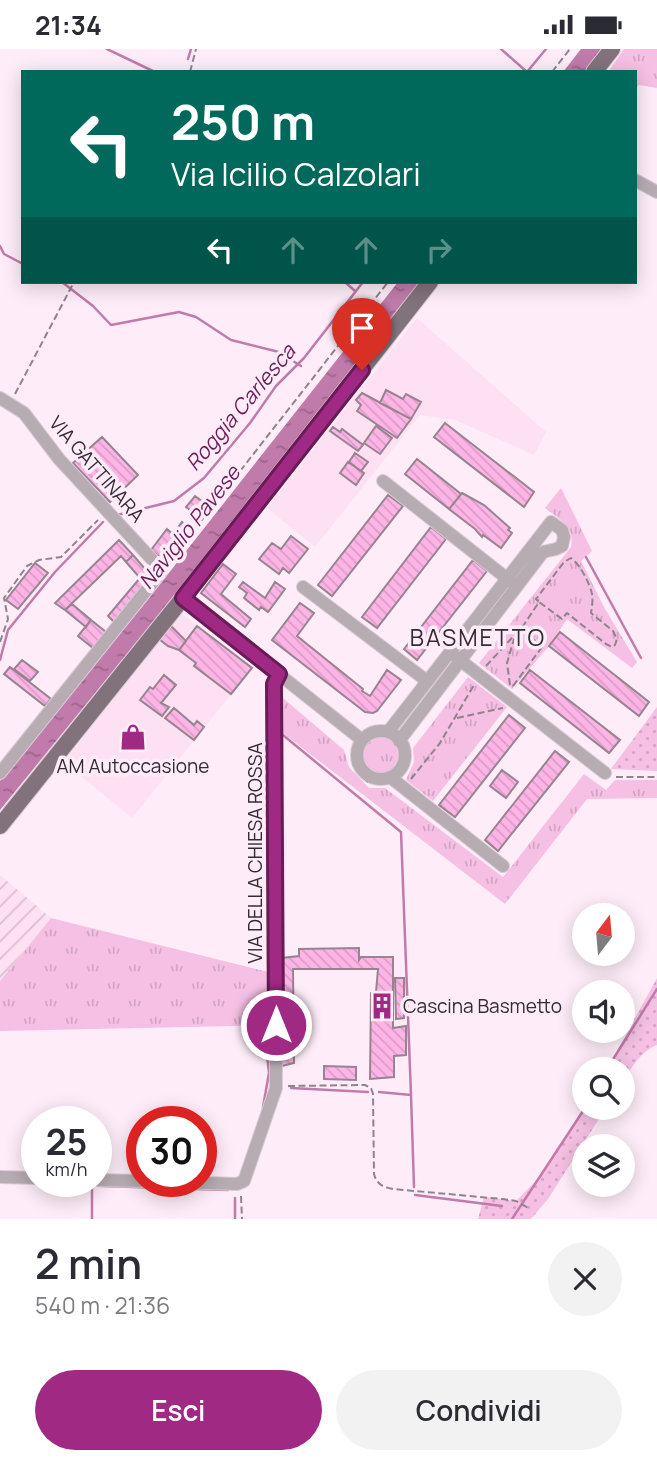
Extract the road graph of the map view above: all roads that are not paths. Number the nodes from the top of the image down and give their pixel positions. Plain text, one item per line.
1 (612, 49) edge
2 (596, 70) edge
3 (637, 181) edge
4 (657, 193) edge
5 (428, 284) edge
6 (5, 401) edge
7 (383, 481) dead end
8 (512, 582) junction
9 (303, 587) dead end
10 (183, 598) junction
11 (455, 657) junction
12 (279, 674) junction
13 (427, 681) junction
14 (388, 733) junction
15 (362, 740) junction
16 (399, 741) junction
17 (0, 773) edge
18 (610, 775) road end
19 (390, 776) junction
20 (0, 826) edge
21 (503, 866) dead end
22 (0, 1177) edge
23 (21, 1178) edge
24 (217, 1183) edge

1 - 2 main road
3 - 4 street
5 - 10 main road
6 - 17 street, VIA GATTINARA
7 - 8 street
8 - 8 street
8 - 11 street
9 - 13 street
10 - 12 street
10 - 20 main road
11 - 13 street
11 - 16 street
11 - 18 street
12 - 15 street
12 - 24 street, VIA DELLA CHIESA ROSSA
13 - 14 street
14 - 15 street
14 - 16 street
15 - 19 street
16 - 19 street
19 - 21 street
22 - 23 street

